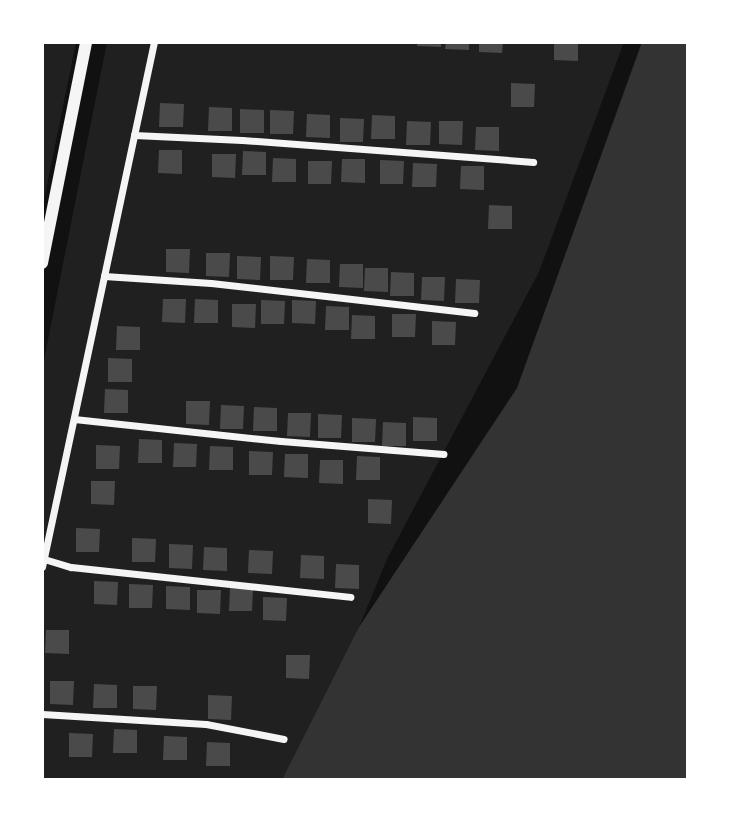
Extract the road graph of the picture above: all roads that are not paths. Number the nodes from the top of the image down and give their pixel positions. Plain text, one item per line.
1 (86, 42) edge
2 (154, 42) edge
3 (134, 135) junction
4 (533, 162) dead end
5 (42, 263) edge
6 (104, 276) junction
7 (474, 313) dead end
8 (74, 419) junction
9 (443, 454) dead end
10 (43, 563) edge
11 (350, 597) dead end
12 (42, 714) edge
13 (284, 739) dead end

1 - 5 street
2 - 3 street
3 - 4 street
3 - 6 street
6 - 7 street
6 - 8 street
8 - 9 street
8 - 10 street
10 - 11 street
12 - 13 street

